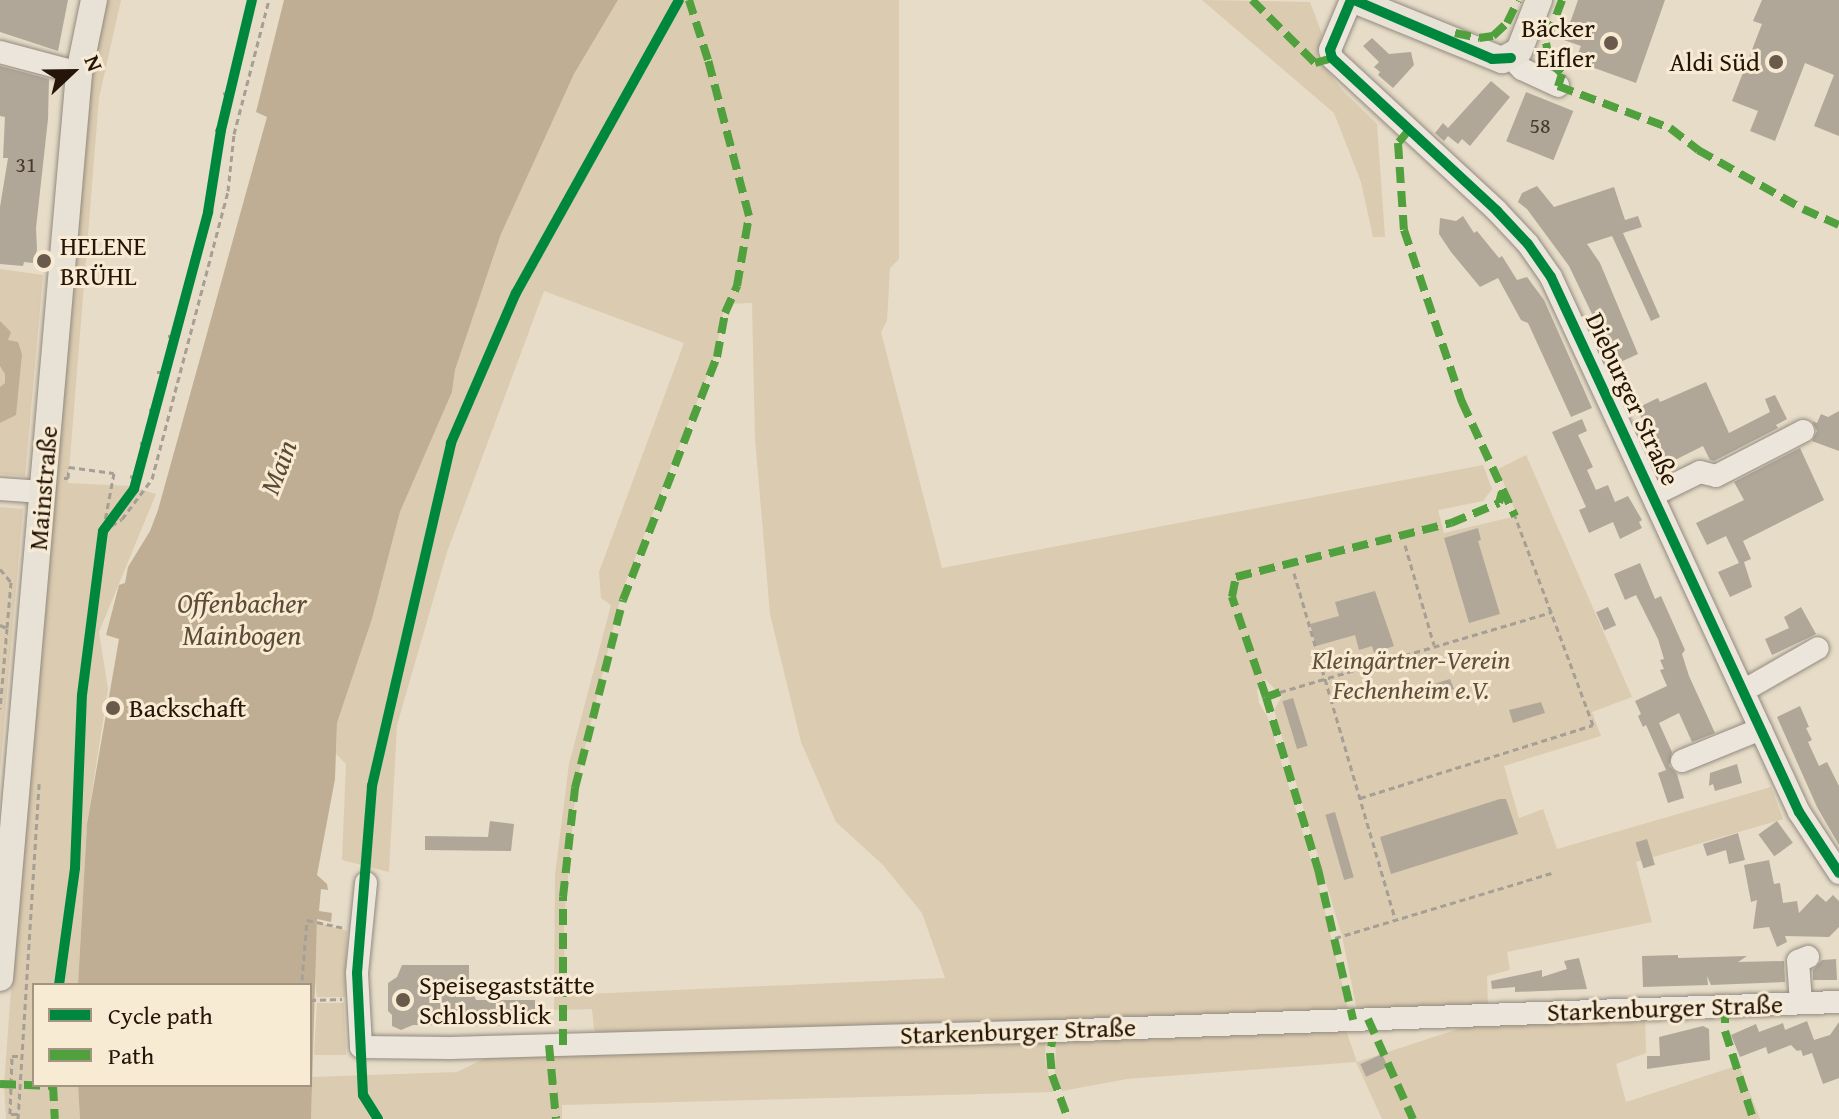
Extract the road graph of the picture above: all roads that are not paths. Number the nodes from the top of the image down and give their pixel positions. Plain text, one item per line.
1 (94, 0) edge
2 (1352, 0) edge
3 (1539, 0) edge
4 (0, 52) edge
5 (1511, 58) junction
6 (79, 73) junction
7 (1558, 86) dead end
8 (1803, 431) dead end
9 (0, 489) edge
10 (42, 492) junction
11 (1653, 495) junction
12 (1818, 648) dead end
13 (1743, 691) junction
14 (1761, 729) junction
15 (1682, 761) dead end
16 (1837, 867) edge
17 (366, 883) dead end
18 (2, 926) edge
19 (1808, 957) dead end
20 (0, 978) edge
21 (1839, 1002) edge
22 (1801, 1003) junction

1 - 6 main road, Mainstraße
2 - 5 main road
2 - 11 street, Dieburger Straße
3 - 5 main road
4 - 6 street
5 - 7 street
6 - 10 main road, Mainstraße
8 - 11 street
9 - 10 street
10 - 18 main road, Mainstraße
11 - 13 street, Dieburger Straße
12 - 13 street
13 - 14 street, Dieburger Straße
14 - 15 street
14 - 16 street, Dieburger Straße
17 - 22 street, Starkenburger Straße
18 - 20 main road, Mainstraße
19 - 22 street
21 - 22 street, Starkenburger Straße

